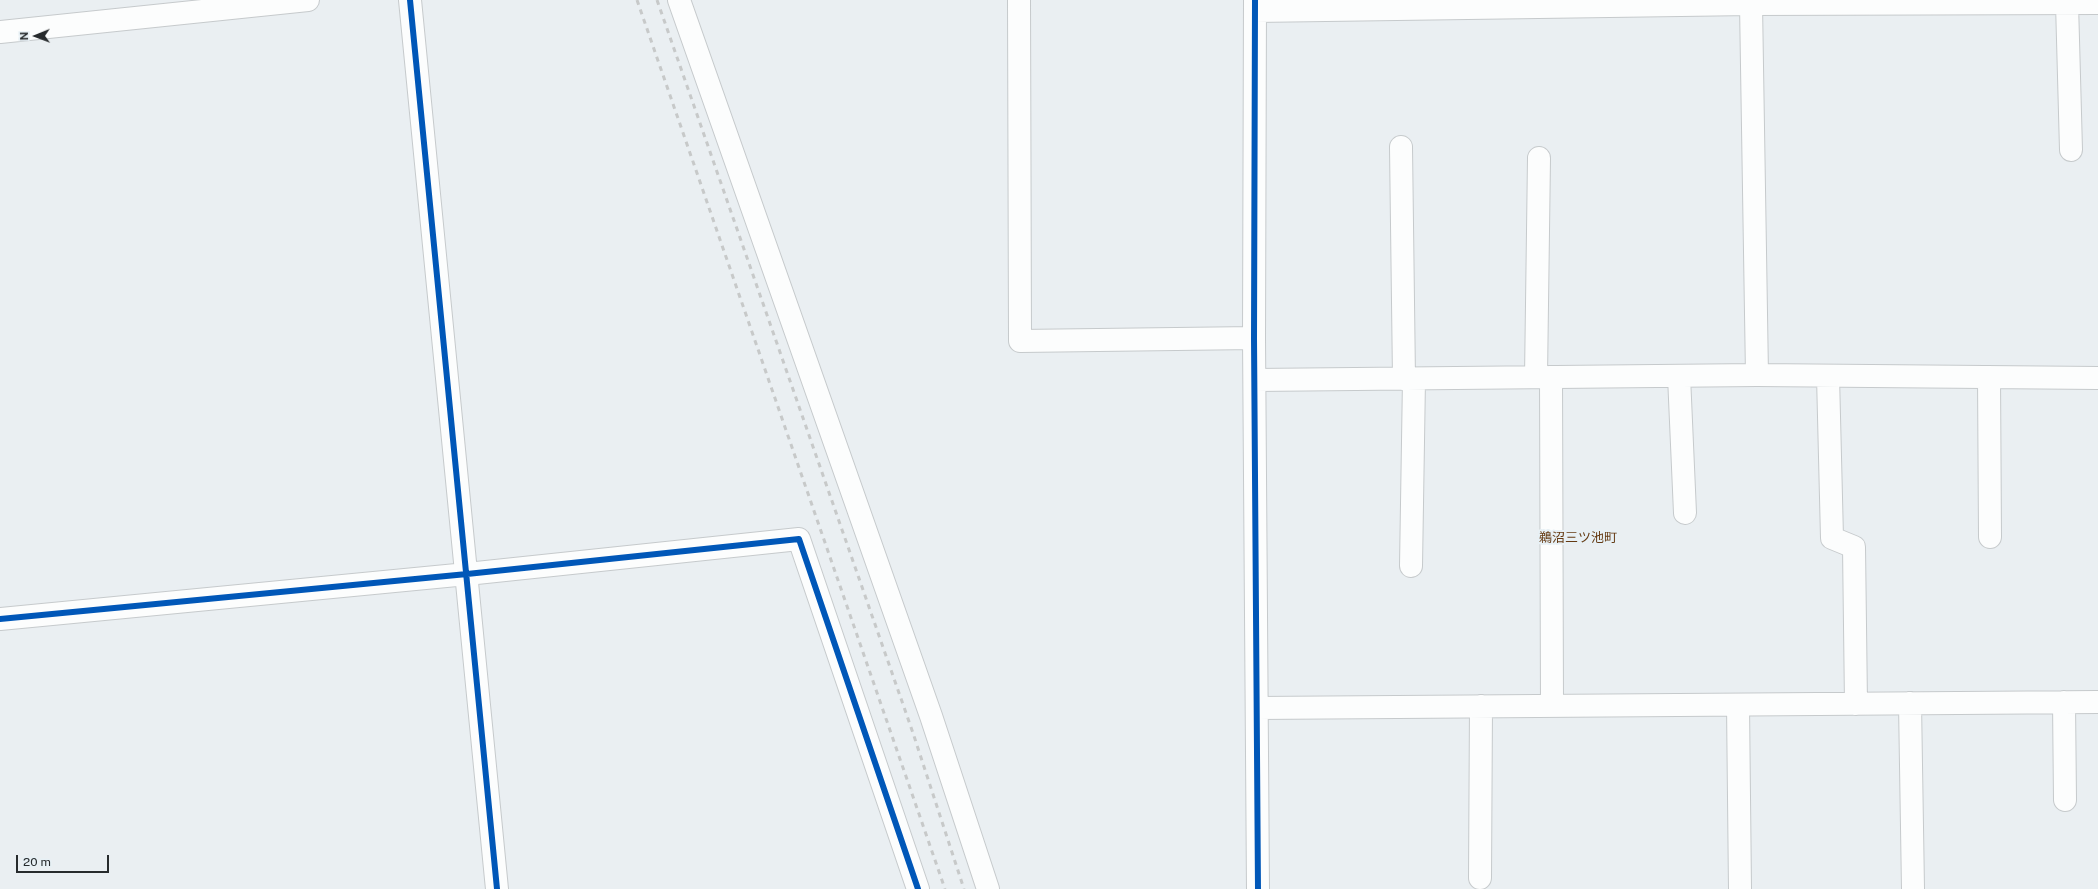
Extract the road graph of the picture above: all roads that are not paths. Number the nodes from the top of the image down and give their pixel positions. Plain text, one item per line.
1 (308, 0) edge
2 (410, 0) edge
3 (679, 0) edge
4 (1019, 0) edge
5 (1657, 3) edge
6 (2067, 3) junction
7 (2098, 3) edge
8 (1751, 4) junction
9 (220, 5) edge
10 (1255, 6) edge
11 (0, 32) edge
12 (1401, 147) dead end
13 (2070, 150) dead end
14 (1539, 158) dead end
15 (1254, 338) junction
16 (1757, 375) junction
17 (1679, 376) junction
18 (1828, 376) junction
19 (1544, 377) junction
20 (1989, 377) junction
21 (2098, 378) edge
22 (1409, 379) junction
23 (1255, 380) junction
24 (1685, 513) dead end
25 (1990, 537) dead end
26 (1411, 566) dead end
27 (468, 574) junction
28 (0, 619) edge
29 (2064, 702) junction
30 (2098, 702) edge
31 (1910, 703) junction
32 (1856, 704) junction
33 (1738, 705) junction
34 (1481, 706) junction
35 (1552, 706) junction
36 (1257, 708) junction
37 (2065, 800) dead end
38 (1480, 878) dead end
39 (497, 889) edge
40 (918, 889) edge
41 (988, 889) edge
42 (1258, 889) edge
43 (1740, 889) edge
44 (1913, 889) edge

1 - 9 street
2 - 27 street
3 - 41 street
4 - 15 street
5 - 8 street
5 - 10 street
6 - 7 street
6 - 8 street
6 - 13 street
8 - 16 street
9 - 11 street
10 - 15 street
12 - 22 street
14 - 19 street
15 - 23 street
16 - 17 street
16 - 18 street
17 - 19 street
17 - 24 street
18 - 20 street
18 - 32 street
19 - 22 street
19 - 35 street
20 - 21 street
20 - 25 street
22 - 23 street
22 - 26 street
23 - 36 street
27 - 28 street
27 - 39 street
27 - 40 street
29 - 30 street
29 - 31 street
29 - 37 street
31 - 32 street
31 - 44 street
32 - 33 street
33 - 35 street
33 - 43 street
34 - 35 street
34 - 36 street
34 - 38 street
36 - 42 street

